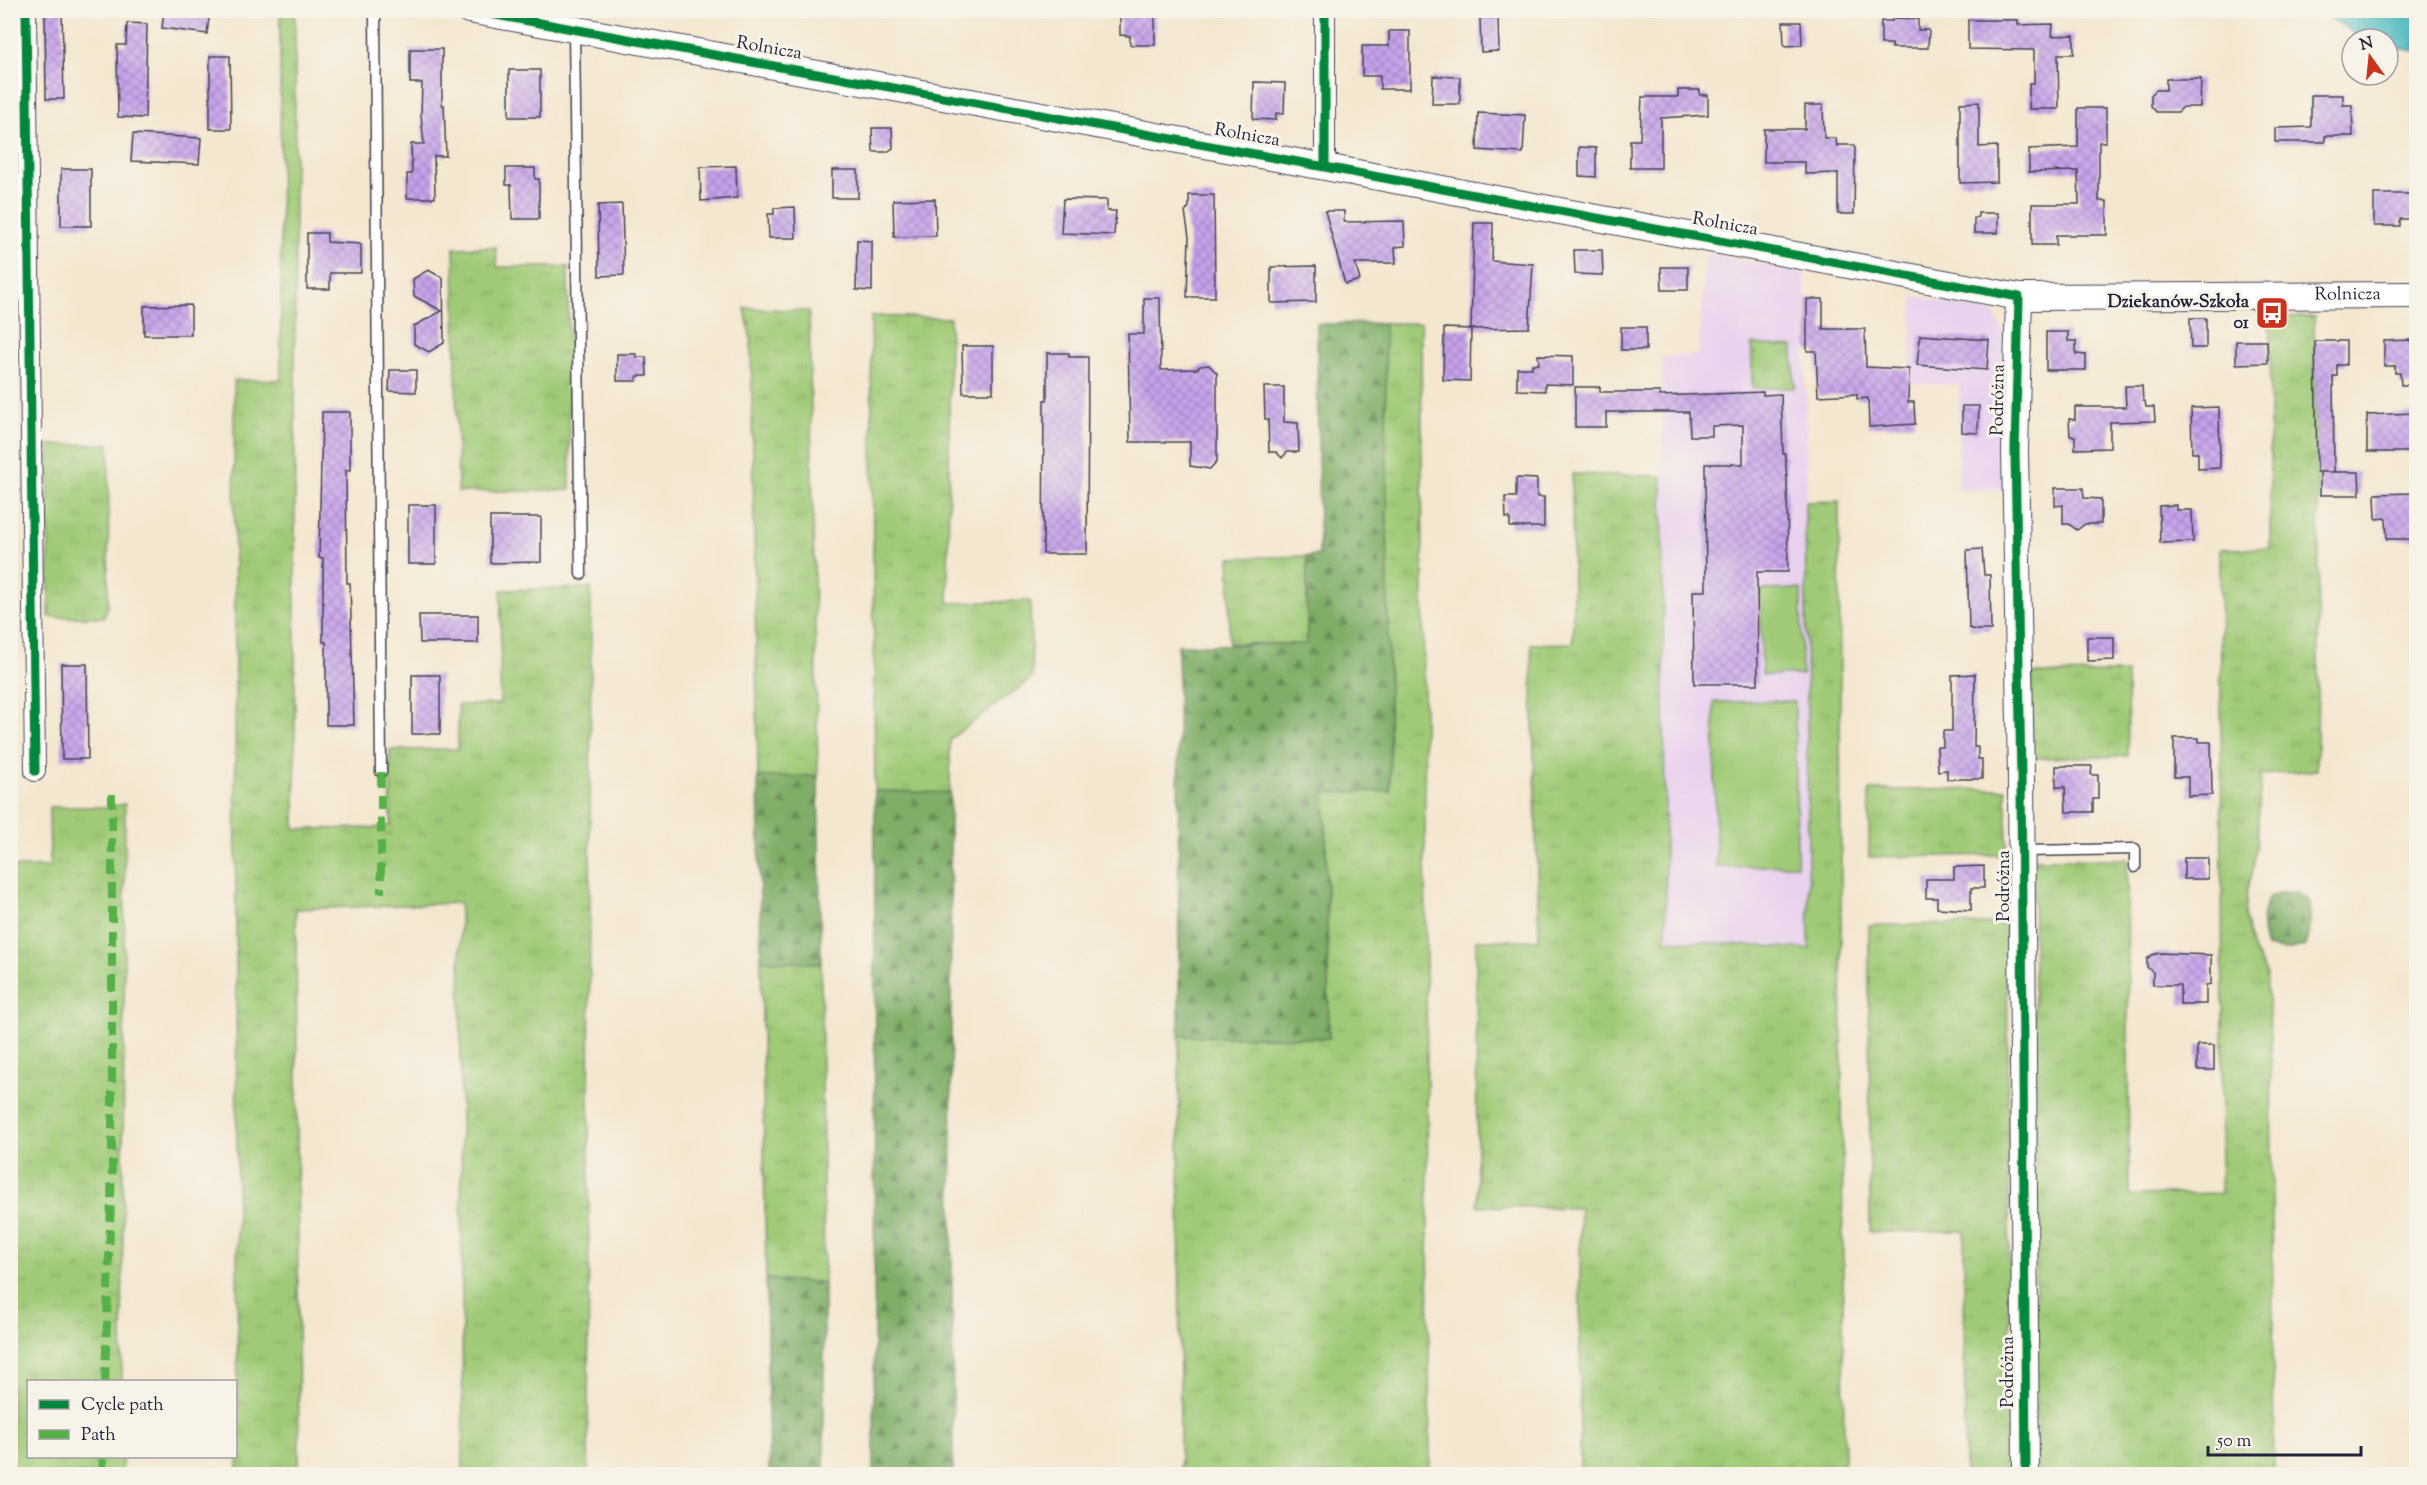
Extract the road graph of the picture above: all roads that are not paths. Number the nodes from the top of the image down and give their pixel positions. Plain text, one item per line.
1 (26, 10) edge
2 (375, 10) edge
3 (469, 10) edge
4 (1326, 10) edge
5 (574, 30) junction
6 (1325, 167) junction
7 (2416, 295) edge
8 (2019, 297) junction
9 (581, 574) dead end
10 (35, 771) dead end
11 (381, 772) dead end
12 (2021, 850) junction
13 (2134, 867) dead end
14 (2026, 1474) edge

1 - 10 street
2 - 11 lane
3 - 5 street, Rolnicza
4 - 6 street
5 - 6 street, Rolnicza
5 - 9 lane
6 - 8 street, Rolnicza
7 - 8 street, Rolnicza
8 - 12 street, Podróżna
12 - 13 lane
12 - 14 street, Podróżna

